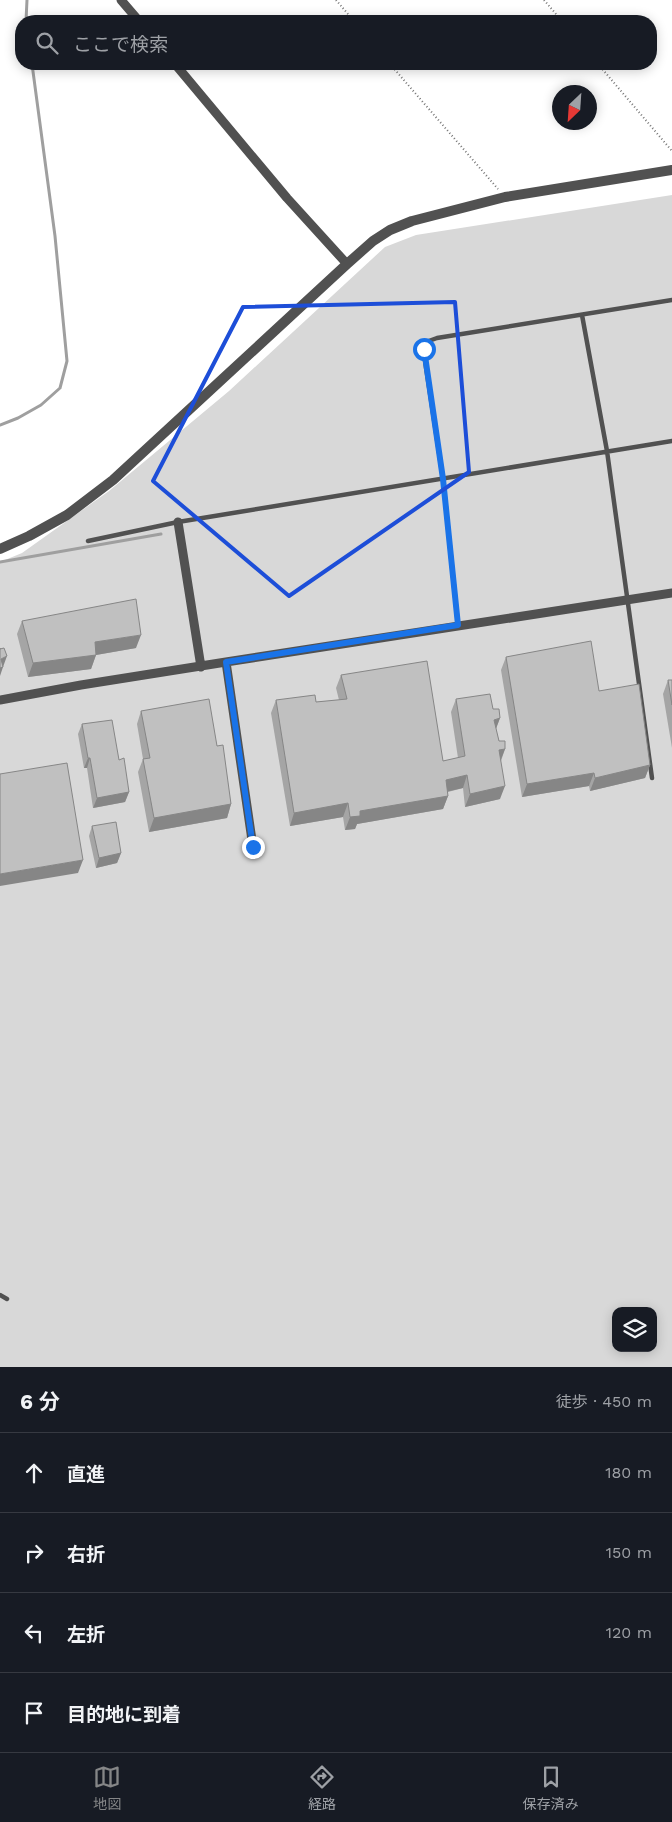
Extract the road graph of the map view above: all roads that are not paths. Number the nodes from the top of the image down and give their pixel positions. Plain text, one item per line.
1 (121, 0) edge
2 (134, 15) edge
3 (180, 70) edge
4 (672, 170) edge
5 (347, 264) junction
6 (672, 300) edge
7 (582, 315) junction
8 (672, 441) edge
9 (607, 452) junction
10 (443, 479) junction
11 (178, 522) junction
12 (88, 540) dead end
13 (0, 548) edge
14 (672, 593) edge
15 (628, 599) junction
16 (458, 625) junction
17 (226, 662) junction
18 (201, 667) junction
19 (0, 700) edge
20 (652, 778) dead end
21 (253, 847) dead end
22 (0, 1295) edge
23 (7, 1299) dead end

1 - 2 street
3 - 5 street
4 - 5 street
5 - 13 street
6 - 7 lane
7 - 9 lane
7 - 10 lane
8 - 9 lane
9 - 10 lane
9 - 15 lane
10 - 11 lane
10 - 16 lane
11 - 12 lane
11 - 18 street
14 - 15 street
15 - 16 street
15 - 20 lane
16 - 17 street
17 - 18 street
17 - 21 street
18 - 19 street
22 - 23 lane

